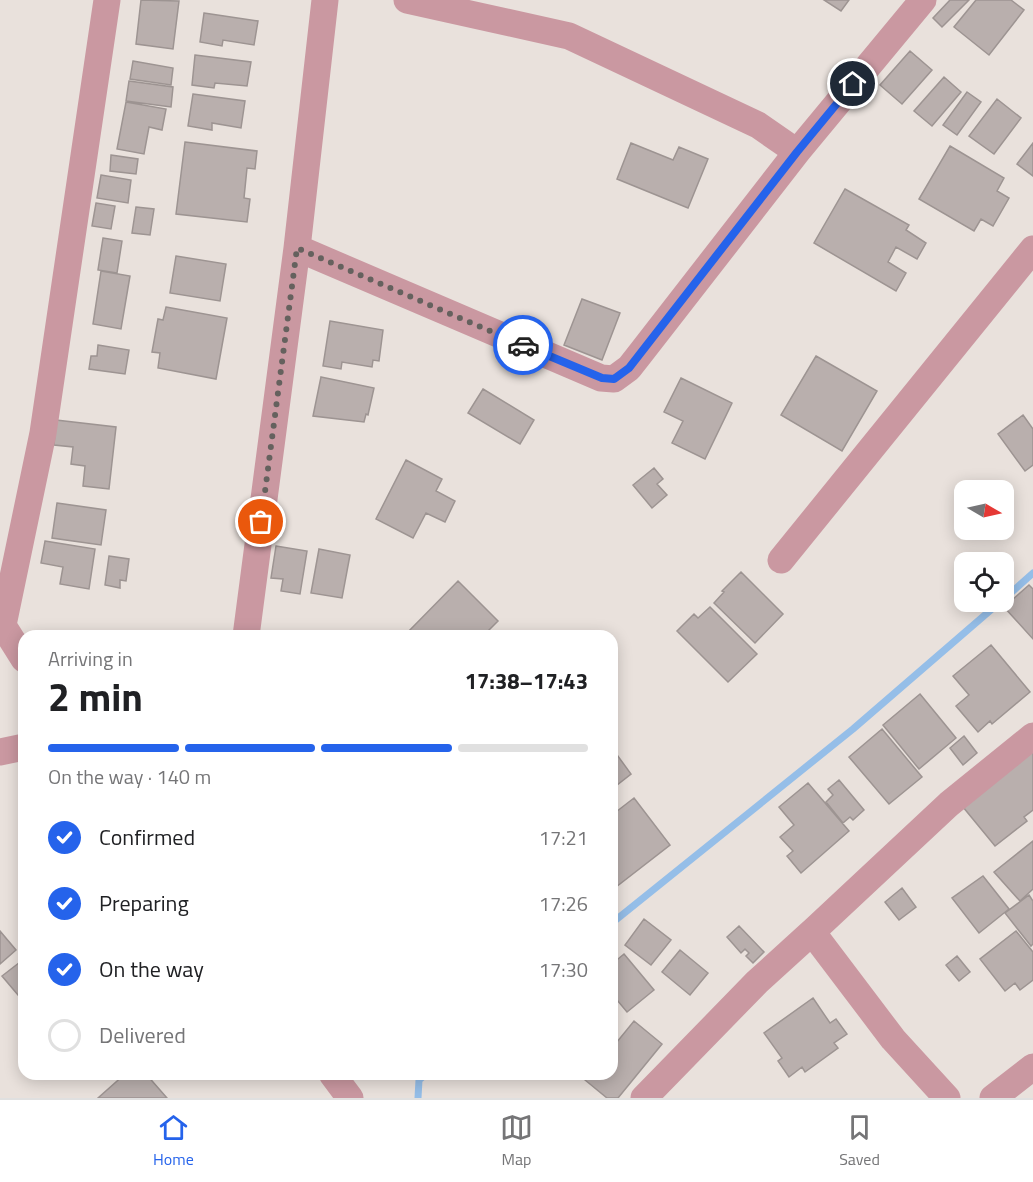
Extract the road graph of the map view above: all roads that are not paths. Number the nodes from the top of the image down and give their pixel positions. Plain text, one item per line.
1 (107, 0) edge
2 (325, 0) edge
3 (406, 0) edge
4 (923, 0) edge
5 (797, 152) junction
6 (297, 248) junction
7 (1033, 249) edge
8 (781, 560) dead end
9 (2, 623) edge
10 (247, 630) edge
11 (18, 649) edge
12 (1033, 736) edge
13 (18, 748) edge
14 (0, 752) edge
15 (812, 932) junction
16 (1033, 1068) edge
17 (336, 1080) edge
18 (350, 1098) edge
19 (644, 1098) edge
20 (947, 1098) edge
21 (993, 1098) edge

1 - 9 street
2 - 6 street
3 - 5 street
4 - 5 street
5 - 6 street
6 - 10 street
7 - 8 street
9 - 11 street
12 - 15 street
13 - 14 street
15 - 19 street
15 - 20 street
16 - 21 street
17 - 18 street

